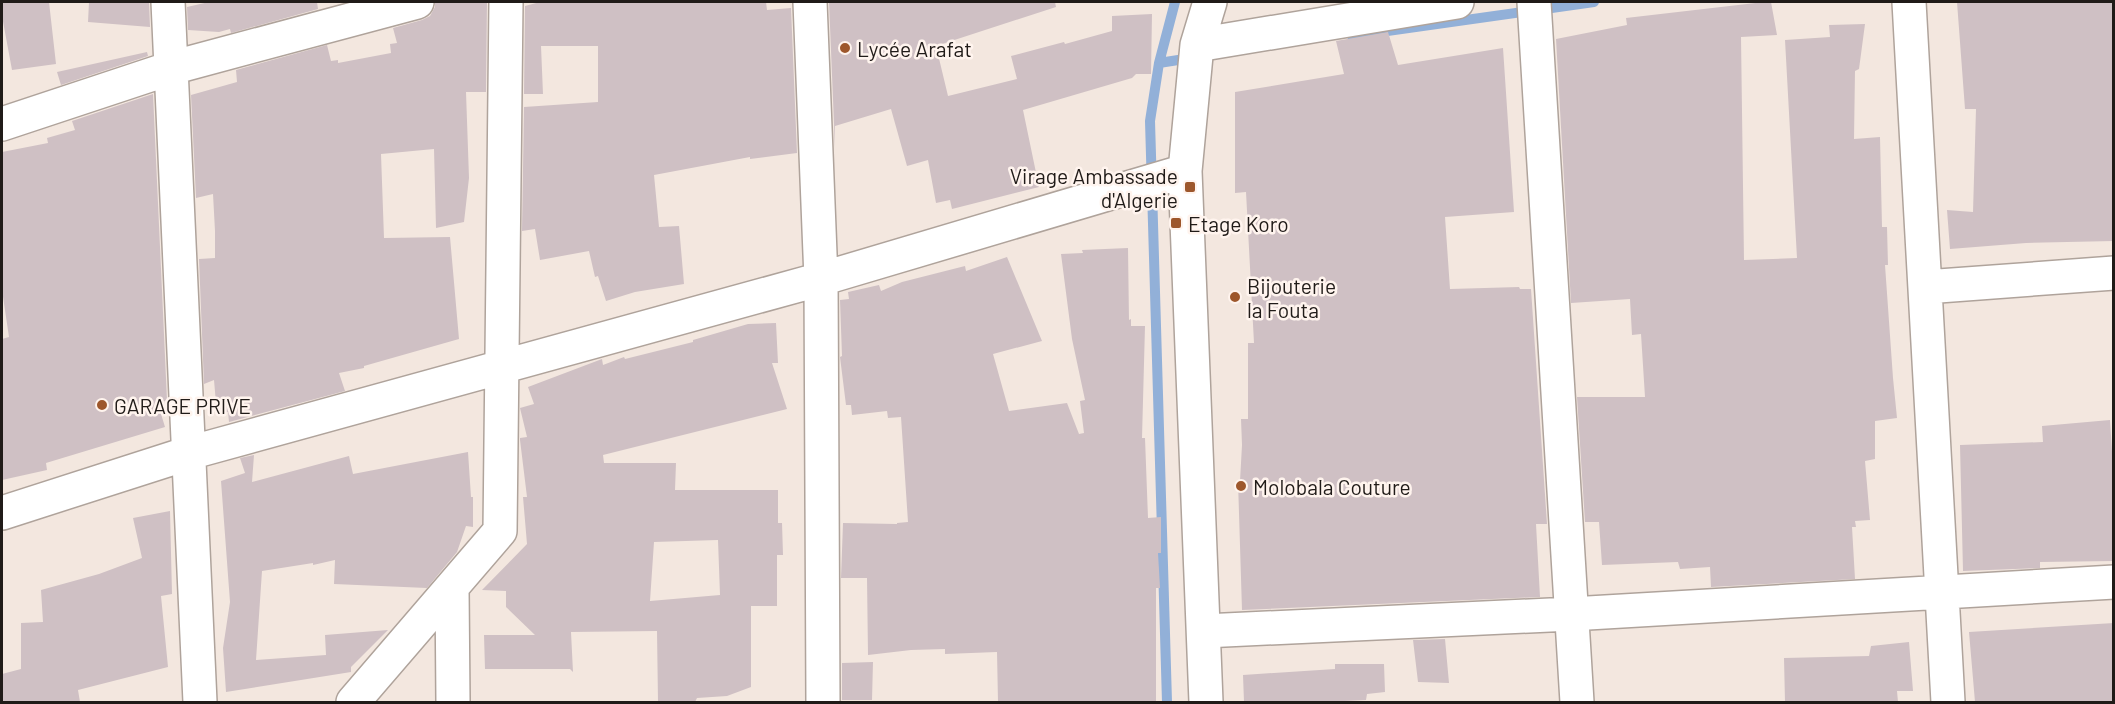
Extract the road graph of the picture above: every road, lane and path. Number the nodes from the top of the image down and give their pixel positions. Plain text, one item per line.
1 (168, 2) edge
2 (417, 2) edge
3 (506, 2) edge
4 (810, 2) edge
5 (1210, 2) edge
6 (1457, 2) edge
7 (1534, 2) edge
8 (1909, 2) edge
9 (1197, 45) junction
10 (171, 68) junction
11 (2, 124) edge
12 (1185, 171) junction
13 (2114, 273) edge
14 (821, 279) junction
15 (1925, 286) junction
16 (502, 368) junction
17 (189, 453) junction
18 (2, 513) edge
19 (2114, 582) edge
20 (452, 588) junction
21 (1942, 592) junction
22 (1571, 614) junction
23 (1204, 632) junction
24 (200, 702) edge
25 (353, 702) edge
26 (453, 702) edge
27 (823, 702) edge
28 (1206, 702) edge
29 (1577, 702) edge
30 (1948, 702) edge

1 - 10 street
2 - 10 street
3 - 16 street
4 - 14 street
5 - 9 street
6 - 9 street
7 - 22 street
8 - 15 street
9 - 12 street
10 - 11 street
10 - 17 street
12 - 14 street
12 - 23 street
13 - 15 street
14 - 16 street
14 - 27 street
15 - 21 street
16 - 17 street
16 - 20 street
17 - 18 street
17 - 24 street
19 - 21 street
20 - 25 street
20 - 26 street
21 - 22 street
21 - 30 street
22 - 23 street
22 - 29 street
23 - 28 street

